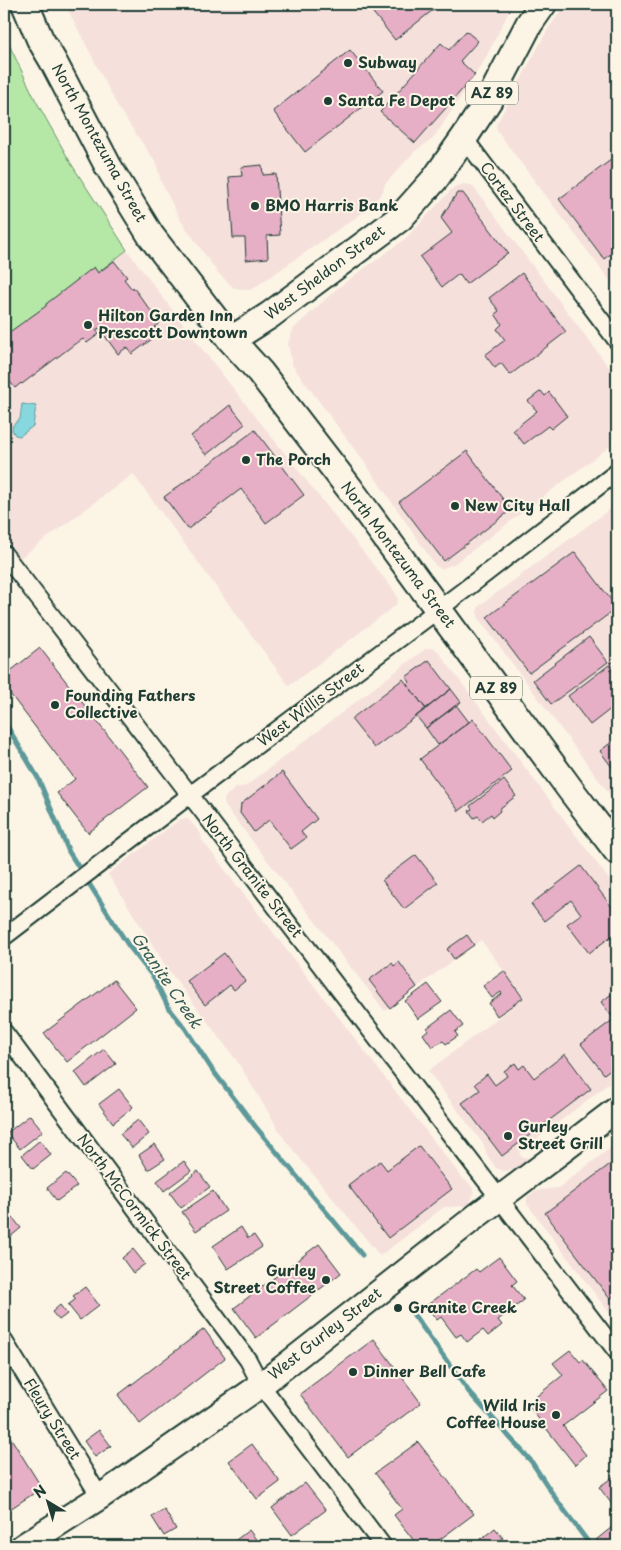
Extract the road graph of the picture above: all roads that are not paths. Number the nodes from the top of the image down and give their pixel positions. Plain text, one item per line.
1 (25, 4) edge
2 (543, 4) edge
3 (464, 138) junction
4 (231, 340) junction
5 (617, 342) edge
6 (617, 472) edge
7 (4, 554) edge
8 (438, 608) junction
9 (190, 795) junction
10 (617, 851) edge
11 (4, 937) edge
12 (4, 1032) edge
13 (617, 1109) edge
14 (499, 1199) junction
15 (4, 1341) edge
16 (617, 1352) edge
17 (261, 1385) junction
18 (100, 1497) junction
19 (24, 1546) edge
20 (383, 1546) edge

1 - 4 main road, North Montezuma Street
2 - 3 main road, AZ 89
3 - 4 main road, West Sheldon Street / AZ 89
3 - 5 street, Cortez Street
4 - 8 main road, North Montezuma Street / AZ 89
6 - 8 street, West Willis Street
7 - 9 street, North Granite Street
8 - 9 street, West Willis Street
8 - 10 main road, North Montezuma Street / AZ 89
9 - 11 street, West Willis Street
9 - 14 street, North Granite Street
12 - 17 street, North McCormick Street
13 - 14 main road, West Gurley Street
14 - 16 street, North Granite Street
14 - 17 main road, West Gurley Street
15 - 18 street, Fleury Street
17 - 18 main road, West Gurley Street
17 - 20 street, North McCormick Street
18 - 19 main road, West Gurley Street

